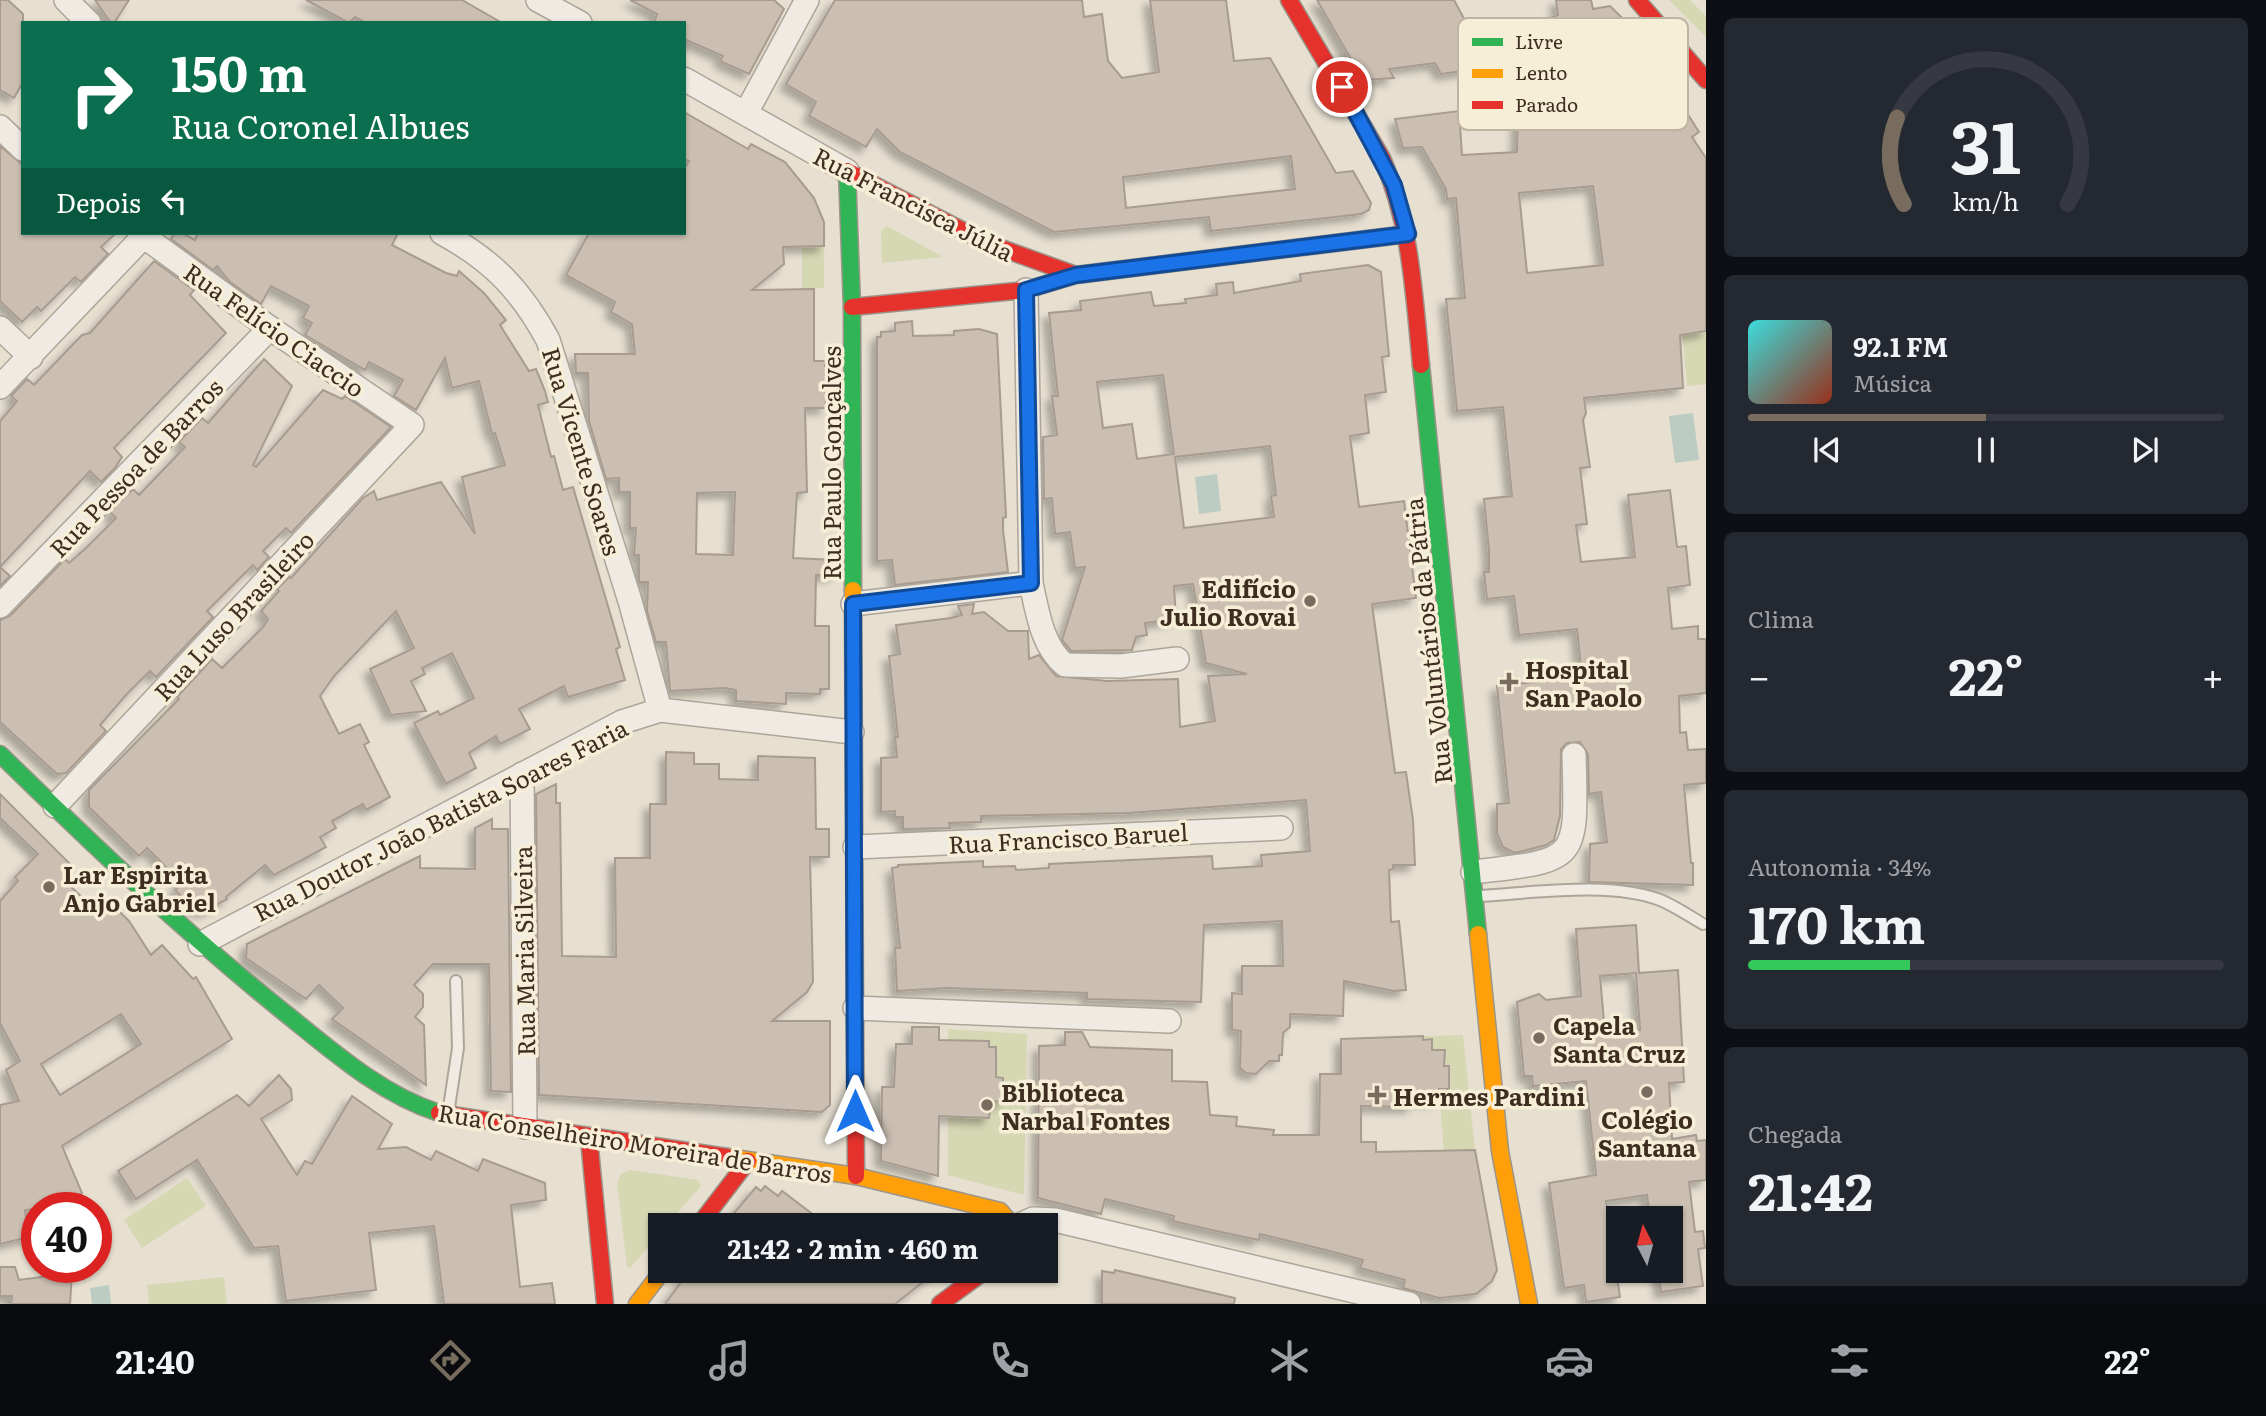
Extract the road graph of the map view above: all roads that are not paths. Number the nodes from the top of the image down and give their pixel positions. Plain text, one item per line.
1 (66, 0) edge
2 (538, 0) edge
3 (807, 0) edge
4 (1289, 0) edge
5 (1637, 0) edge
6 (1653, 18) edge
7 (87, 21) edge
8 (576, 21) edge
9 (1688, 59) edge
10 (686, 80) edge
11 (1706, 80) edge
12 (746, 113) junction
13 (0, 127) edge
14 (21, 147) edge
15 (847, 171) junction
16 (1408, 234) junction
17 (141, 235) edge
18 (143, 235) edge
19 (445, 235) edge
20 (989, 245) junction
21 (1076, 275) junction
22 (1026, 290) junction
23 (981, 295) junction
24 (852, 307) junction
25 (0, 328) edge
26 (270, 328) junction
27 (31, 357) junction
28 (0, 387) edge
29 (412, 425) joint
30 (1031, 583) junction
31 (853, 604) junction
32 (0, 606) edge
33 (1177, 659) dead end
34 (660, 710) junction
35 (852, 732) junction
36 (0, 754) edge
37 (1574, 755) dead end
38 (522, 774) junction
39 (55, 806) junction
40 (1281, 828) dead end
41 (855, 847) junction
42 (1473, 872) junction
43 (1475, 896) junction
44 (1703, 924) dead end
45 (200, 944) junction
46 (456, 981) dead end
47 (855, 1008) junction
48 (1169, 1021) dead end
49 (448, 1116) junction
50 (525, 1128) junction
51 (589, 1139) junction
52 (748, 1161) junction
53 (856, 1176) junction
54 (708, 1213) edge
55 (1002, 1213) edge
56 (1058, 1221) edge
57 (653, 1283) edge
58 (968, 1283) edge
59 (606, 1304) edge
60 (637, 1304) edge
61 (940, 1304) edge
62 (1409, 1304) edge
63 (1530, 1304) edge

1 - 7 street
2 - 8 street
3 - 12 street
4 - 16 main road, Rua Voluntários da Pátria
5 - 6 main road
9 - 11 main road
10 - 12 street, Rua Francisca Júlia
12 - 15 street, Rua Francisca Júlia
13 - 14 street
15 - 20 main road, Rua Francisca Júlia
15 - 24 main road, Rua Paulo Gonçalves
16 - 21 main road, Rua Francisca Júlia
16 - 42 main road, Rua Voluntários da Pátria
17 - 27 street
18 - 26 street, Rua Felício Ciaccio
19 - 34 street, Rua Vicente Soares
20 - 21 main road, Rua Francisca Júlia
20 - 23 main road
21 - 22 main road
22 - 23 main road
22 - 30 street
23 - 24 main road
24 - 31 main road, Rua Paulo Gonçalves
25 - 27 street
26 - 29 street, Rua Felício Ciaccio
26 - 32 street, Rua Pessoa de Barros
27 - 28 street
29 - 39 street, Rua Luso Brasileiro
30 - 31 street
30 - 33 street
31 - 35 main road, Rua Paulo Gonçalves
34 - 35 street, Rua Doutor João Batista Soares Faria
34 - 38 street, Rua Doutor João Batista Soares Faria
35 - 41 main road, Rua Paulo Gonçalves
36 - 39 main road, Rua Conselheiro Moreira de Barros
37 - 42 street
38 - 45 street, Rua Doutor João Batista Soares Faria
38 - 50 street, Rua Maria Silveira
39 - 45 main road, Rua Conselheiro Moreira de Barros
40 - 41 street, Rua Francisco Baruel
41 - 47 main road, Rua Paulo Gonçalves
42 - 43 main road, Rua Voluntários da Pátria
43 - 44 lane
43 - 63 main road, Rua Voluntários da Pátria
45 - 49 main road, Rua Conselheiro Moreira de Barros
46 - 49 lane
47 - 48 street
47 - 53 main road, Rua Paulo Gonçalves
49 - 50 main road, Rua Conselheiro Moreira de Barros
50 - 51 main road, Rua Conselheiro Moreira de Barros
51 - 52 main road, Rua Conselheiro Moreira de Barros
51 - 59 main road
52 - 53 main road, Rua Conselheiro Moreira de Barros
52 - 54 main road
53 - 55 main road, Rua Conselheiro Moreira de Barros
56 - 62 street
57 - 60 main road
58 - 61 main road

